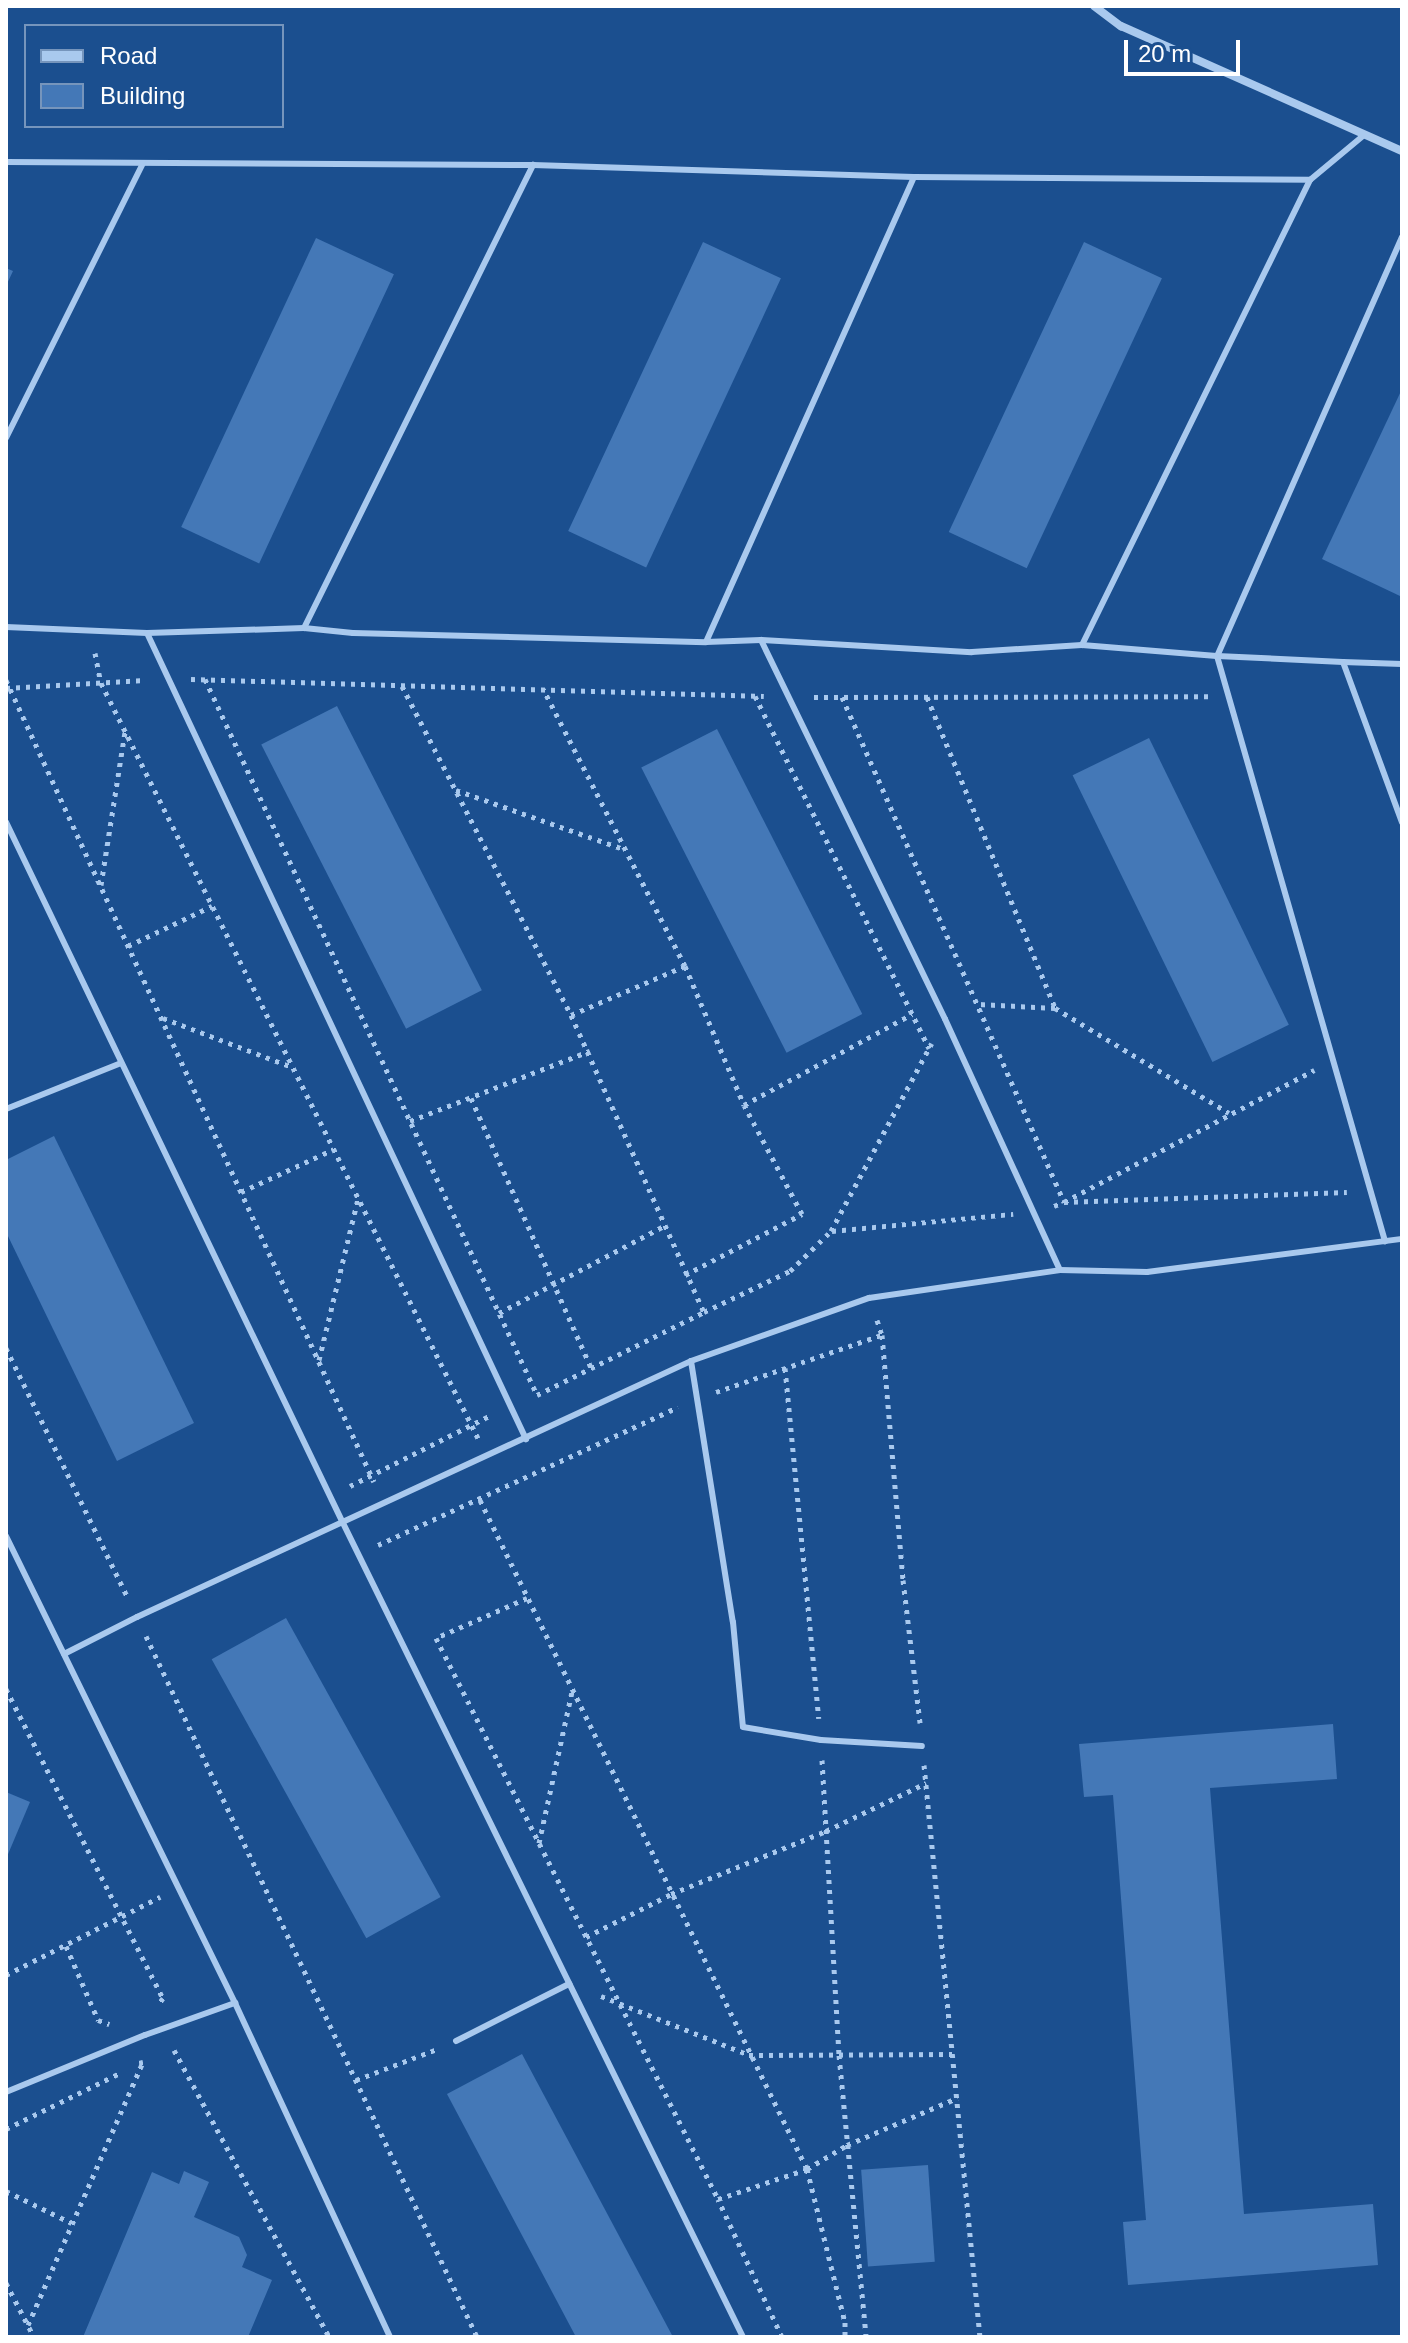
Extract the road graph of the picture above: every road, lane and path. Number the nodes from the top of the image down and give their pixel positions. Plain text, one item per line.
1 (1094, 6) edge
2 (1364, 135) junction
3 (1402, 151) edge
4 (6, 162) edge
5 (143, 163) junction
6 (533, 165) junction
7 (914, 177) junction
8 (1310, 180) junction
9 (1402, 237) edge
10 (6, 438) edge
11 (6, 627) edge
12 (304, 628) junction
13 (90, 629) junction
14 (147, 633) junction
15 (761, 640) junction
16 (706, 642) junction
17 (1082, 645) junction
18 (1217, 656) junction
19 (1343, 662) junction
20 (1402, 664) edge
21 (168, 678) junction
22 (205, 679) junction
23 (6, 680) edge
24 (101, 683) junction
25 (401, 685) junction
26 (8, 688) edge
27 (543, 689) junction
28 (755, 696) junction
29 (1229, 696) junction
30 (788, 697) junction
31 (842, 697) junction
32 (927, 697) junction
33 (125, 732) junction
34 (455, 790) junction
35 (6, 822) edge
36 (1402, 822) edge
37 (625, 850) junction
38 (101, 886) junction
39 (212, 906) junction
40 (128, 946) junction
41 (685, 966) junction
42 (978, 1004) junction
43 (1055, 1008) junction
44 (912, 1014) junction
45 (571, 1015) junction
46 (161, 1018) junction
47 (945, 1019) junction
48 (929, 1049) junction
49 (590, 1051) junction
50 (1334, 1061) junction
51 (121, 1063) junction
52 (293, 1067) junction
53 (471, 1098) junction
54 (744, 1105) junction
55 (6, 1109) edge
56 (1230, 1113) junction
57 (410, 1121) junction
58 (334, 1149) junction
59 (1371, 1191) junction
60 (241, 1192) junction
61 (358, 1198) junction
62 (1064, 1202) junction
63 (1034, 1213) junction
64 (664, 1226) junction
65 (831, 1231) junction
66 (1402, 1239) edge
67 (1385, 1241) junction
68 (1060, 1270) junction
69 (685, 1275) junction
70 (553, 1284) junction
71 (869, 1298) junction
72 (704, 1312) junction
73 (499, 1313) junction
74 (882, 1335) junction
75 (6, 1348) edge
76 (319, 1361) junction
77 (691, 1361) junction
78 (591, 1367) junction
79 (785, 1368) junction
80 (697, 1398) junction
81 (510, 1405) junction
82 (472, 1424) junction
83 (526, 1439) junction
84 (487, 1456) junction
85 (371, 1475) junction
86 (330, 1497) junction
87 (480, 1500) junction
88 (383, 1502) junction
89 (342, 1521) junction
90 (7, 1539) edge
91 (358, 1554) junction
92 (527, 1597) junction
93 (137, 1617) junction
94 (64, 1654) junction
95 (6, 1689) edge
96 (572, 1691) junction
97 (821, 1740) junction
98 (922, 1746) junction
99 (926, 1783) junction
100 (826, 1831) junction
101 (539, 1844) junction
102 (178, 1886) junction
103 (671, 1894) junction
104 (122, 1918) junction
105 (586, 1937) junction
106 (66, 1946) junction
107 (6, 1975) edge
108 (569, 1984) junction
109 (235, 2003) junction
110 (619, 2003) junction
111 (153, 2013) dead end
112 (117, 2028) dead end
113 (456, 2041) joint
114 (165, 2053) dead end
115 (952, 2054) junction
116 (749, 2055) junction
117 (839, 2055) junction
118 (154, 2058) dead end
119 (143, 2062) junction
120 (356, 2080) junction
121 (6, 2092) edge
122 (957, 2098) junction
123 (6, 2129) edge
124 (847, 2145) junction
125 (807, 2169) junction
126 (6, 2191) edge
127 (718, 2199) junction
128 (72, 2223) junction
129 (6, 2283) edge
130 (28, 2325) junction
131 (34, 2337) edge
132 (329, 2337) edge
133 (390, 2337) edge
134 (477, 2337) edge
135 (743, 2337) edge
136 (782, 2337) edge
137 (845, 2337) edge
138 (866, 2337) edge
139 (980, 2337) edge

1 - 2 street
2 - 3 street
2 - 8 lane
4 - 5 lane
5 - 6 lane
5 - 10 lane
6 - 7 lane
6 - 12 lane
7 - 8 lane
7 - 16 lane
8 - 17 lane
9 - 18 lane
11 - 13 lane
12 - 14 lane
12 - 16 lane
13 - 14 lane
13 - 24 path
14 - 21 lane
15 - 16 lane
15 - 17 lane
15 - 30 lane
17 - 18 lane
18 - 19 lane
18 - 29 lane
19 - 20 lane
19 - 36 lane
21 - 22 path
21 - 24 path
21 - 81 lane
22 - 25 path
22 - 57 path
23 - 26 path
24 - 26 path
24 - 33 path
25 - 27 path
25 - 34 path
26 - 38 path
27 - 28 path
27 - 37 path
28 - 30 path
28 - 44 path
29 - 32 path
29 - 50 lane
30 - 31 path
30 - 47 lane
31 - 32 path
31 - 42 path
32 - 43 path
33 - 38 path
33 - 39 path
34 - 37 path
34 - 45 path
35 - 51 lane
37 - 41 path
38 - 40 path
39 - 40 path
39 - 52 path
40 - 46 path
41 - 45 path
41 - 54 path
42 - 43 path
42 - 62 path
43 - 56 path
44 - 48 path
44 - 54 path
45 - 49 path
46 - 52 path
46 - 60 path
47 - 48 path
47 - 63 lane
48 - 65 path
49 - 53 path
49 - 64 path
50 - 56 path
50 - 59 lane
51 - 55 lane
51 - 86 lane
52 - 58 path
53 - 57 path
53 - 70 path
54 - 69 path
56 - 62 path
57 - 73 path
58 - 60 path
58 - 61 path
59 - 62 path
59 - 67 lane
60 - 76 path
61 - 76 path
61 - 82 path
62 - 63 path
63 - 65 path
63 - 68 lane
64 - 69 path
64 - 70 path
65 - 72 path
66 - 67 lane
67 - 68 lane
68 - 71 lane
69 - 72 path
70 - 73 path
70 - 78 path
71 - 74 path
71 - 77 lane
72 - 78 path
73 - 78 path
74 - 79 path
74 - 98 path
75 - 93 path
76 - 85 path
77 - 80 lane
77 - 83 lane
79 - 80 path
79 - 97 path
80 - 87 path
80 - 97 lane
81 - 82 path
81 - 83 lane
82 - 84 path
82 - 85 path
83 - 84 lane
84 - 88 lane
85 - 86 path
85 - 88 path
86 - 89 lane
87 - 91 path
87 - 92 path
88 - 89 lane
89 - 91 lane
89 - 93 lane
90 - 94 lane
91 - 108 lane
92 - 96 path
92 - 101 path
93 - 94 lane
93 - 120 path
94 - 102 lane
95 - 104 path
96 - 101 path
96 - 103 path
97 - 98 lane
97 - 100 path
98 - 99 path
99 - 100 path
99 - 115 path
100 - 103 path
100 - 117 path
101 - 105 path
102 - 104 path
102 - 109 lane
103 - 105 path
103 - 116 path
104 - 106 path
104 - 111 path
105 - 110 path
106 - 107 path
106 - 112 path
108 - 110 path
108 - 113 lane
108 - 135 lane
109 - 121 lane
109 - 133 lane
110 - 116 path
110 - 127 path
113 - 120 path
114 - 132 path
115 - 117 path
115 - 122 path
116 - 117 path
116 - 125 path
117 - 124 path
118 - 119 path
119 - 123 path
119 - 128 path
120 - 134 path
122 - 124 path
122 - 139 path
124 - 125 path
124 - 138 path
125 - 127 path
125 - 137 path
126 - 128 path
127 - 136 path
128 - 130 path
129 - 130 path
130 - 131 path

